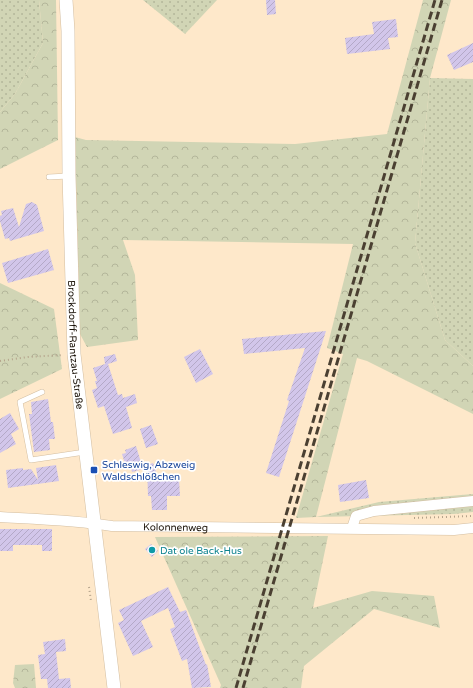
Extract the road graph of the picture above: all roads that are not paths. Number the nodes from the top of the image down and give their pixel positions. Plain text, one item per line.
1 (66, 0) edge
2 (69, 175) junction
3 (49, 177) dead end
4 (42, 392) dead end
5 (86, 452) junction
6 (473, 501) edge
7 (0, 517) edge
8 (94, 523) junction
9 (352, 528) junction
10 (473, 528) edge
11 (114, 688) edge

1 - 2 street, Brockdorff-Rantzau-Straße
2 - 3 lane
2 - 5 street, Brockdorff-Rantzau-Straße
4 - 5 lane
5 - 8 street, Brockdorff-Rantzau-Straße
6 - 9 street
7 - 8 street, Kolonnenweg
8 - 9 street, Kolonnenweg
8 - 11 street, Brockdorff-Rantzau-Straße
9 - 10 street, Kolonnenweg

